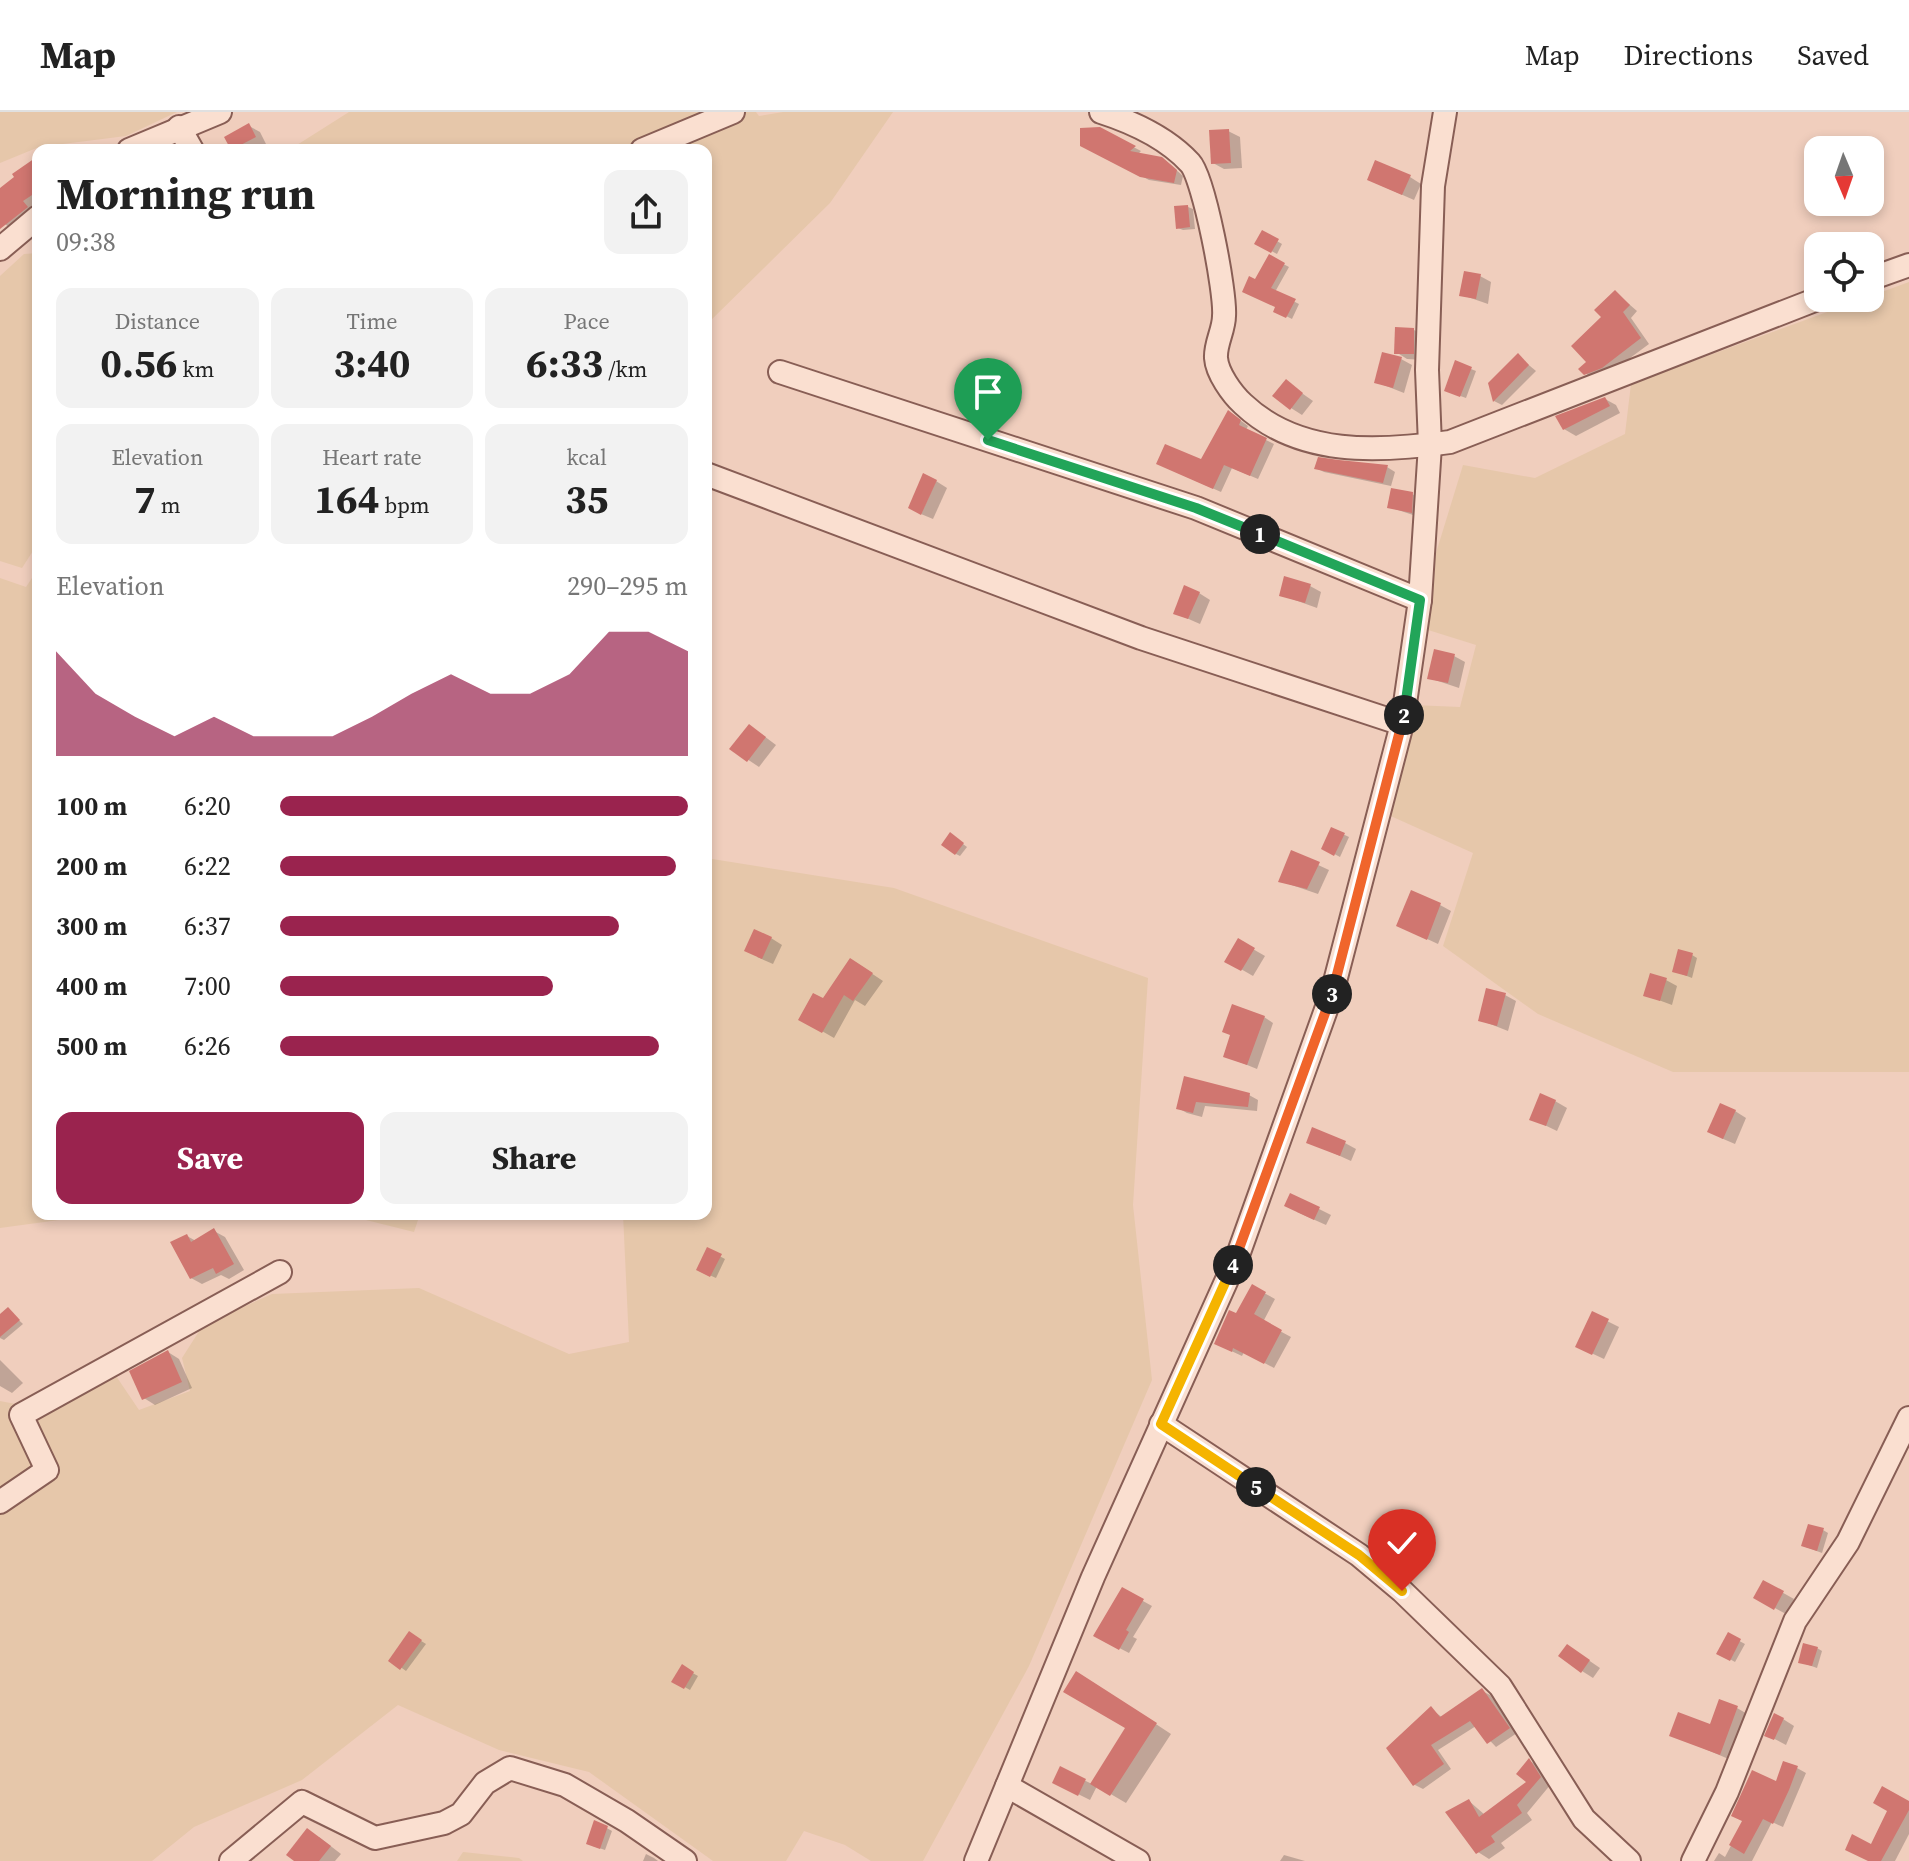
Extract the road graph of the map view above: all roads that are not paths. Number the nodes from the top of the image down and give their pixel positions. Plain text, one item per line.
1 (220, 112) edge
2 (733, 112) edge
3 (1101, 112) edge
4 (1445, 112) edge
5 (1135, 118) edge
6 (179, 127) junction
7 (142, 144) edge
8 (189, 144) edge
9 (656, 144) edge
10 (32, 222) edge
11 (0, 249) edge
12 (1909, 265) edge
13 (1884, 274) edge
14 (1804, 304) edge
15 (780, 372) dead end
16 (1430, 445) junction
17 (712, 476) edge
18 (1420, 600) junction
19 (1402, 724) junction
20 (280, 1272) dead end
21 (1909, 1418) edge
22 (1161, 1424) junction
23 (0, 1502) edge
24 (1007, 1786) junction
25 (231, 1861) edge
26 (685, 1861) edge
27 (976, 1861) edge
28 (1138, 1861) edge
29 (1629, 1861) edge
30 (1693, 1861) edge

1 - 6 street
2 - 9 street
3 - 5 street
4 - 16 street
5 - 16 street
6 - 7 street
6 - 8 street
10 - 11 street
12 - 13 street
14 - 16 street
15 - 18 street
16 - 18 street
17 - 19 street
18 - 19 street
19 - 22 street
20 - 23 street
21 - 30 street
22 - 24 street
22 - 29 street
24 - 27 street
24 - 28 street
25 - 26 street

